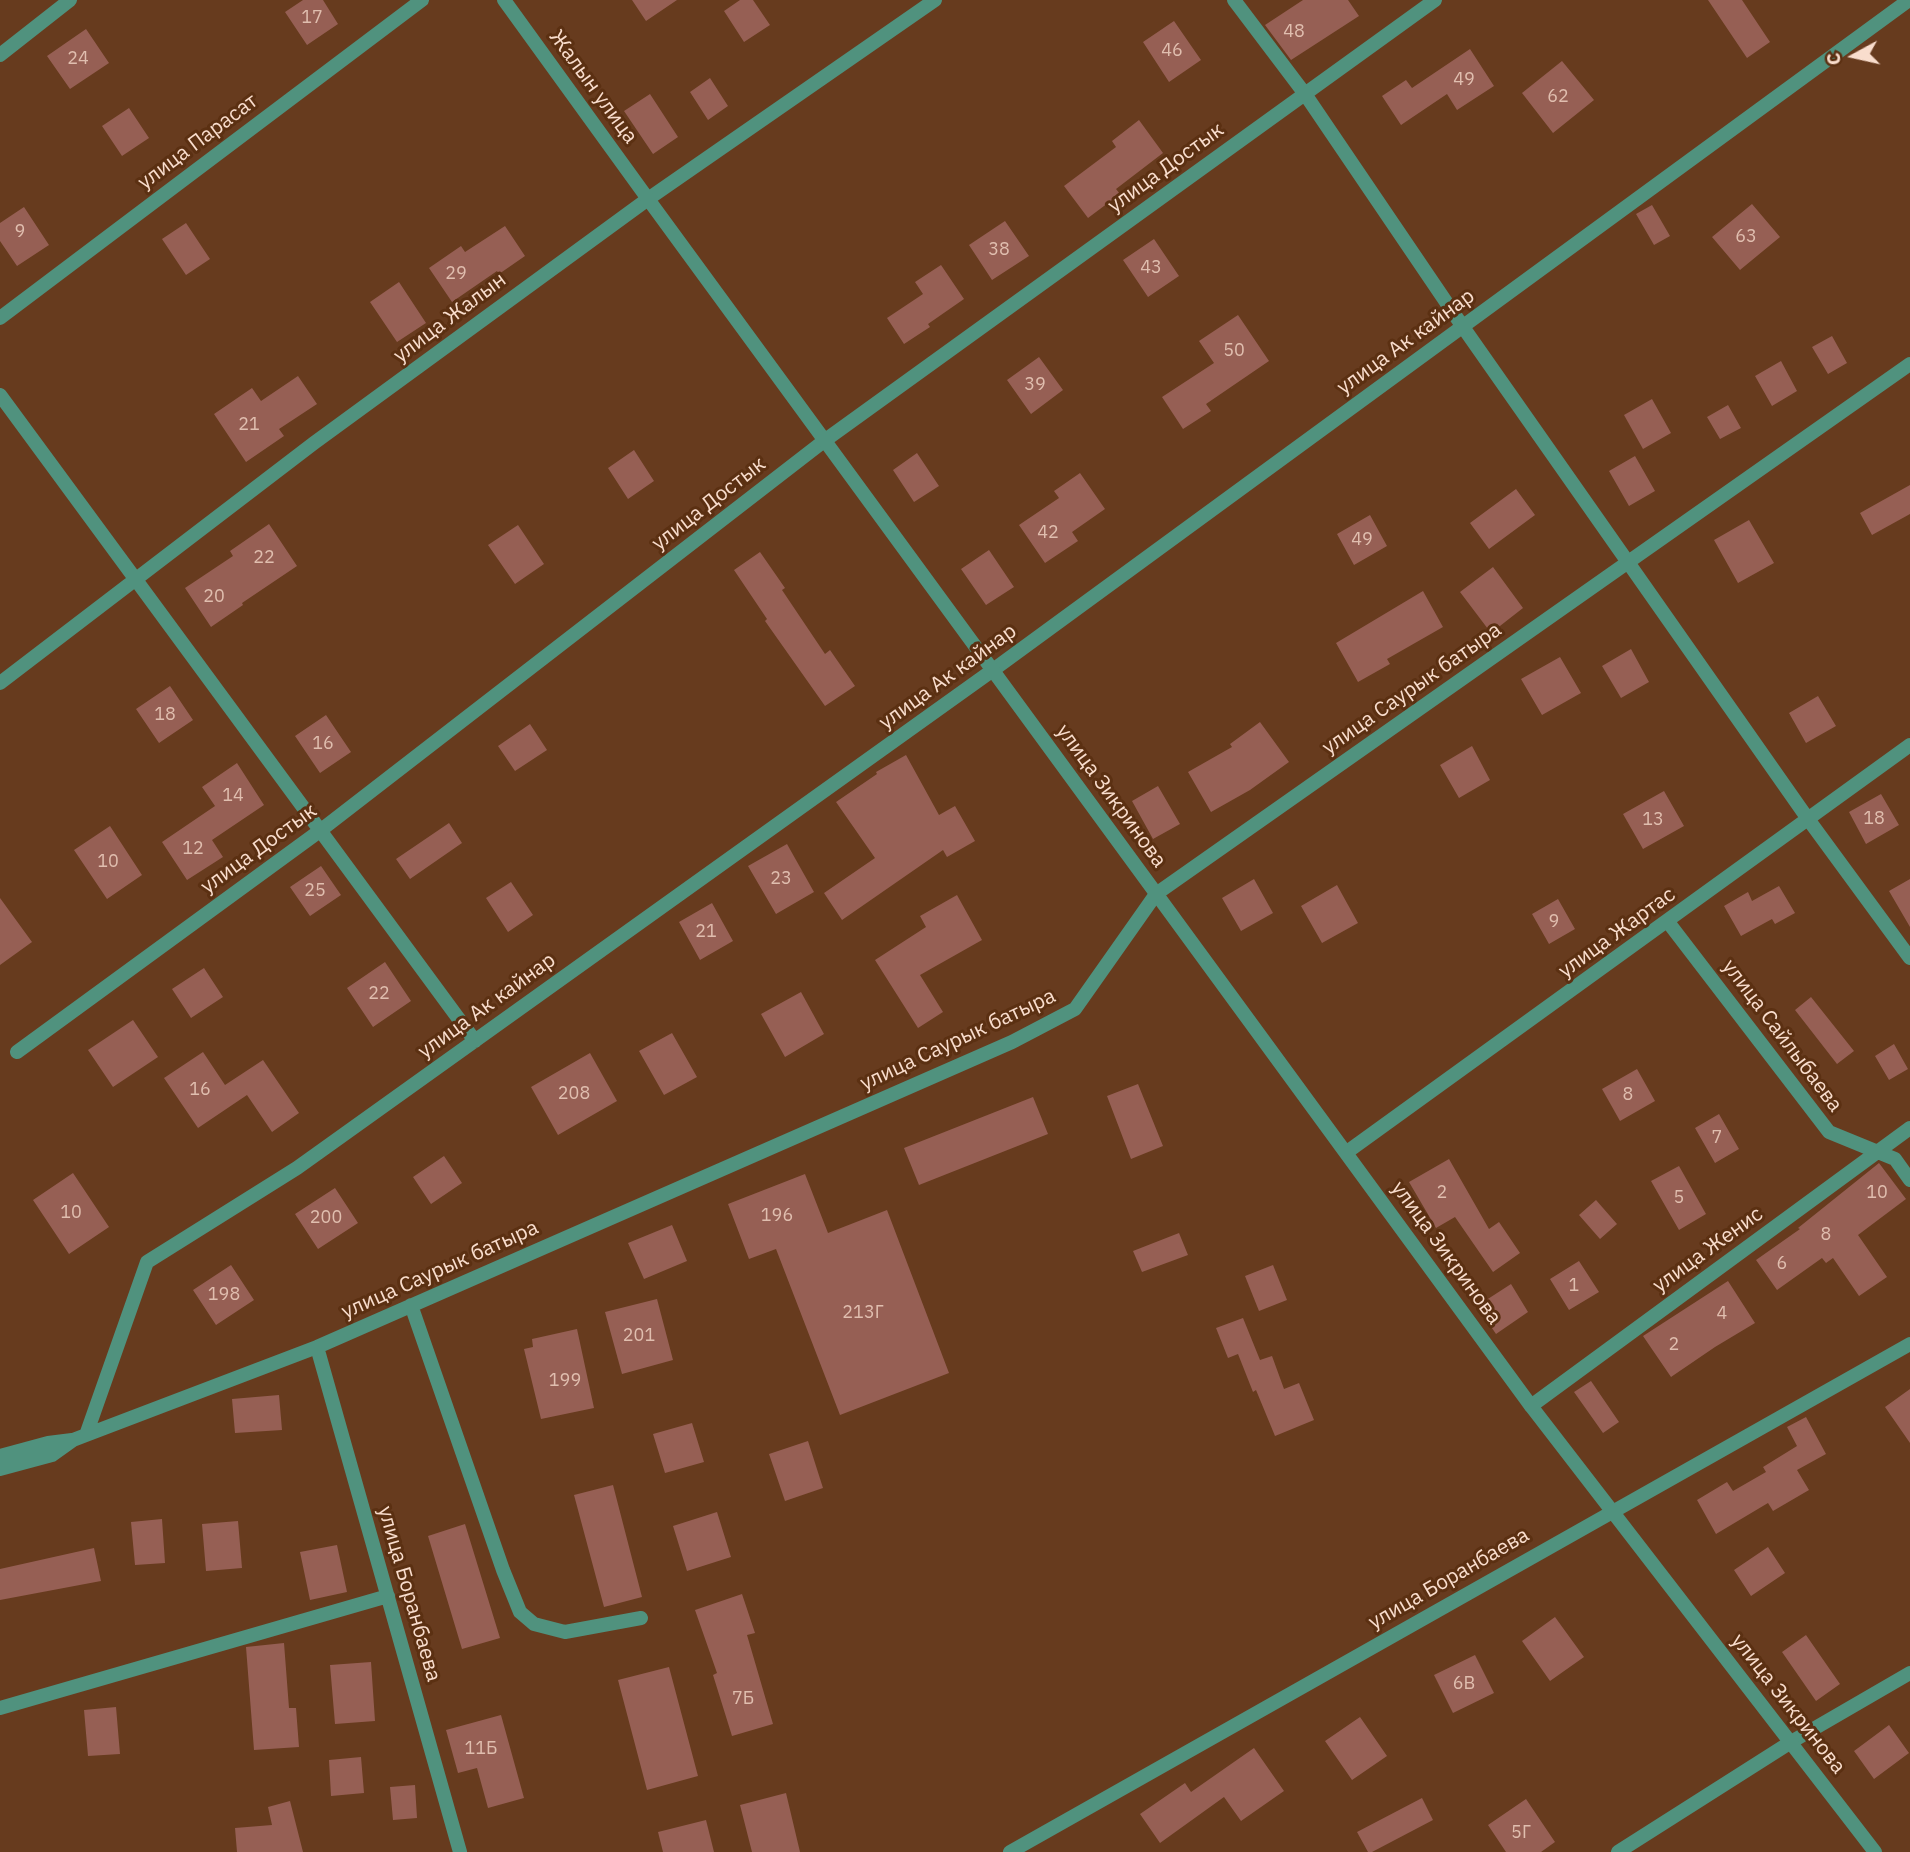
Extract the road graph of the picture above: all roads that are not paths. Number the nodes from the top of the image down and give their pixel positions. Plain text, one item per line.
1 (71, 0) edge
2 (422, 0) edge
3 (504, 0) edge
4 (935, 0) edge
5 (1234, 0) edge
6 (1435, 0) edge
7 (1905, 5) edge
8 (0, 55) edge
9 (1305, 94) junction
10 (648, 199) junction
11 (0, 318) edge
12 (1463, 327) junction
13 (1910, 364) edge
14 (0, 395) edge
15 (824, 441) junction
16 (1629, 562) junction
17 (137, 579) junction
18 (993, 670) junction
19 (0, 683) edge
20 (1910, 745) edge
21 (1808, 820) junction
22 (321, 830) junction
23 (1156, 894) junction
24 (1668, 922) junction
25 (1910, 958) edge
26 (475, 1041) junction
27 (16, 1052) dead end
28 (1910, 1128) edge
29 (1347, 1152) junction
30 (1877, 1152) junction
31 (1910, 1180) edge
32 (411, 1305) junction
33 (1910, 1344) edge
34 (317, 1347) junction
35 (1531, 1406) junction
36 (80, 1438) junction
37 (0, 1456) edge
38 (0, 1469) edge
39 (1612, 1510) junction
40 (388, 1596) junction
41 (641, 1618) dead end
42 (1910, 1673) edge
43 (0, 1708) edge
44 (1791, 1742) junction
45 (460, 1852) edge
46 (1010, 1852) edge
47 (1618, 1852) edge
48 (1875, 1852) edge

1 - 8 street
2 - 11 street, улица Парасат
3 - 10 street, Жалын улица
4 - 10 street, улица Жалын
5 - 9 street
6 - 9 street, улица Достык
7 - 12 street, улица Ак кайнар
9 - 12 street
9 - 15 street, улица Достык
10 - 15 street, Жалын улица
10 - 17 street, улица Жалын
12 - 16 street
12 - 18 street, улица Ак кайнар
13 - 16 street, улица Саурык батыра
14 - 17 street
15 - 18 street, улица Зикринова
15 - 22 street, улица Достык
16 - 21 street
16 - 23 street, улица Саурык батыра
17 - 19 street, улица Жалын
17 - 22 street
18 - 23 street, улица Зикринова
18 - 26 street, улица Ак кайнар
20 - 21 street, улица Жартас
21 - 24 street, улица Жартас
21 - 25 street
22 - 26 street
22 - 27 street, улица Достык
23 - 29 street, улица Зикринова
23 - 32 street, улица Саурык батыра
24 - 29 street, улица Жартас
24 - 30 street, улица Сайлыбаева
26 - 36 street, улица Ак кайнар
28 - 30 street, улица Женис
29 - 35 street, улица Зикринова
30 - 31 street, улица Сайлыбаева
30 - 35 street, улица Женис
32 - 34 street, улица Саурык батыра
32 - 41 street
33 - 39 street, улица Боранбаева
34 - 36 street, улица Саурык батыра
34 - 40 street, улица Боранбаева
35 - 39 street, улица Зикринова
36 - 37 street, улица Саурык батыра
36 - 38 street, улица Саурык батыра
39 - 44 street, улица Зикринова
39 - 46 street, улица Боранбаева
40 - 43 street
40 - 45 street, улица Боранбаева
42 - 44 street
44 - 47 street
44 - 48 street, улица Зикринова

